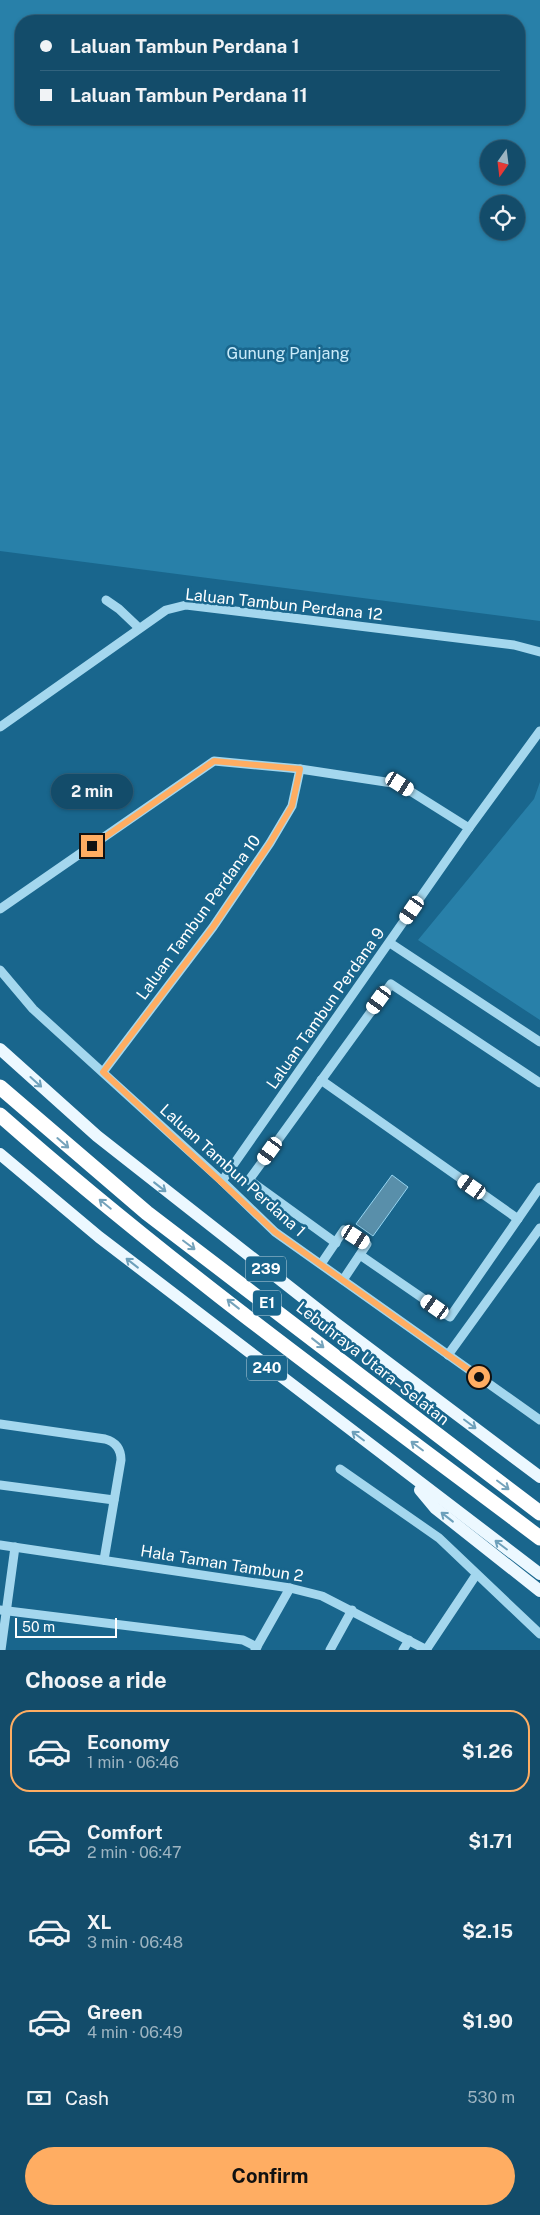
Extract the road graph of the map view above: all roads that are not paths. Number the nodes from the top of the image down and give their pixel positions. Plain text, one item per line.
1 (106, 600) dead end
2 (139, 628) junction
3 (540, 652) edge
4 (0, 727) edge
5 (540, 731) edge
6 (300, 769) junction
7 (469, 828) junction
8 (0, 909) edge
9 (390, 943) junction
10 (0, 970) edge
11 (540, 1042) edge
12 (0, 1049) edge
13 (103, 1072) junction
14 (321, 1080) junction
15 (540, 1083) edge
16 (0, 1087) edge
17 (0, 1115) edge
18 (0, 1154) edge
19 (222, 1180) junction
20 (540, 1187) edge
21 (518, 1219) junction
22 (540, 1228) edge
23 (336, 1243) junction
24 (360, 1255) junction
25 (321, 1264) junction
26 (343, 1280) junction
27 (448, 1355) junction
28 (540, 1420) edge
29 (0, 1424) edge
30 (340, 1469) dead end
31 (408, 1474) junction
32 (540, 1477) edge
33 (0, 1484) edge
34 (114, 1500) junction
35 (540, 1513) edge
36 (540, 1538) edge
37 (0, 1545) edge
38 (15, 1547) junction
39 (104, 1560) junction
40 (540, 1574) edge
41 (476, 1575) junction
42 (290, 1588) junction
43 (540, 1591) edge
44 (3, 1610) edge
45 (352, 1610) junction
46 (540, 1634) edge
47 (409, 1640) junction
48 (256, 1648) edge
49 (1, 1650) edge
50 (330, 1650) edge
51 (403, 1650) edge
52 (427, 1650) edge

1 - 2 street
2 - 3 street, Laluan Tambun Perdana 12
2 - 4 street, Laluan Tambun Perdana 12
5 - 7 street, Laluan Tambun Perdana 9
6 - 7 street
6 - 8 street
6 - 13 street, Laluan Tambun Perdana 10
7 - 9 street, Laluan Tambun Perdana 9
9 - 11 street
9 - 19 street, Laluan Tambun Perdana 9
10 - 13 street, Laluan Tambun Perdana 1
12 -> 32 main road, 239
13 - 19 street, Laluan Tambun Perdana 1
14 - 15 street
14 - 21 street
14 - 23 street
16 -> 35 highway, Lebuhraya Utara–Selatan / E1
36 -> 17 highway, E1
31 -> 18 main road, 240
19 - 25 street, Laluan Tambun Perdana 1
20 - 21 street
21 - 24 street
22 - 27 street
23 - 24 street
23 - 25 street
24 - 26 street
25 - 26 street, Laluan Tambun Perdana 1
26 - 27 street, Laluan Tambun Perdana 1
27 - 28 street, Laluan Tambun Perdana 1
29 - 34 street
30 - 41 street
40 -> 31 main road, 240
43 -> 31 main road
33 - 34 street
34 - 39 street
37 - 38 street, Hala Taman Tambun 2
38 - 39 street, Hala Taman Tambun 2
38 - 44 street
39 - 42 street, Hala Taman Tambun 2
41 - 46 street
41 - 52 street
42 - 45 street, Hala Taman Tambun 2
42 - 48 street
44 - 48 street
44 - 49 street
45 - 47 street, Hala Taman Tambun 2
45 - 50 street
47 - 51 street
47 - 52 street, Hala Taman Tambun 2

